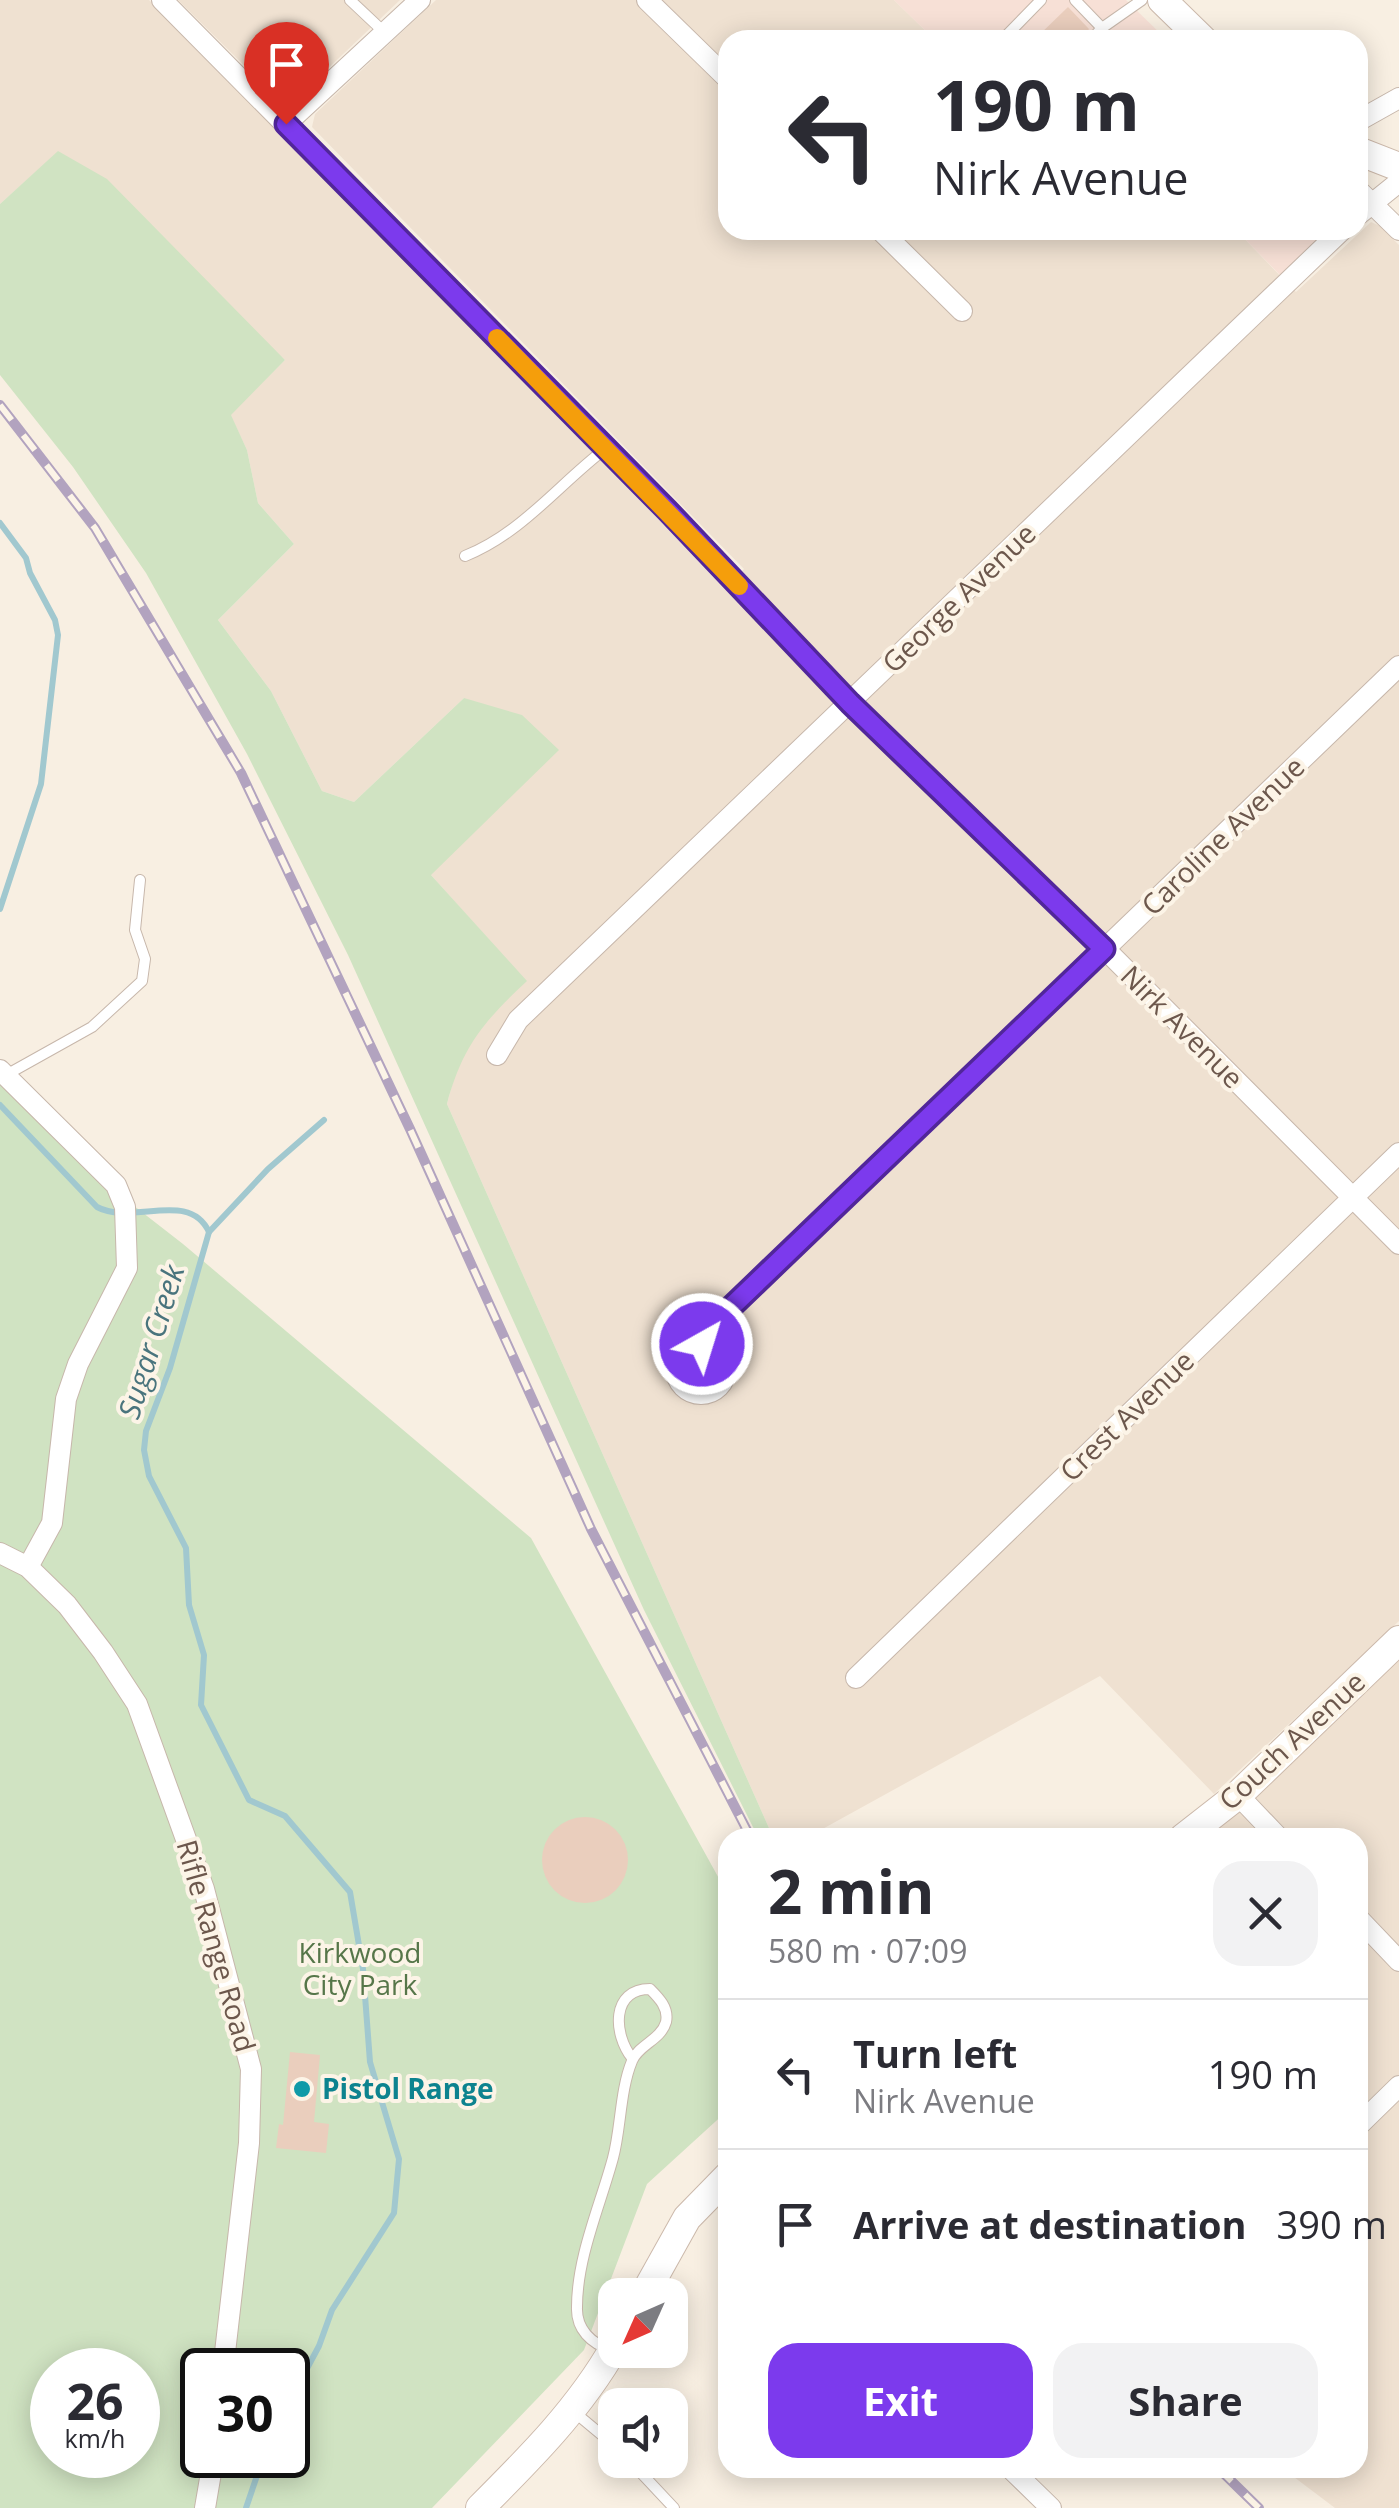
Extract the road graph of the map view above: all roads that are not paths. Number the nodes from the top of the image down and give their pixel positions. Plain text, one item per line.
1 (162, 0) edge
2 (350, 0) edge
3 (420, 0) edge
4 (648, 0) edge
5 (1041, 0) edge
6 (1075, 0) edge
7 (1142, 0) edge
8 (1162, 0) edge
9 (1102, 28) joint
10 (1012, 30) edge
11 (1193, 30) edge
12 (384, 33) junction
13 (718, 69) edge
14 (1399, 98) edge
15 (1368, 115) edge
16 (286, 124) junction
17 (1368, 155) edge
18 (1399, 167) edge
19 (1399, 182) edge
20 (1368, 199) edge
21 (1368, 207) edge
22 (1399, 230) edge
23 (890, 240) edge
24 (1332, 240) edge
25 (962, 311) dead end
26 (606, 448) junction
27 (465, 556) dead end
28 (1399, 666) edge
29 (850, 703) junction
30 (140, 880) dead end
31 (1104, 949) junction
32 (497, 1055) dead end
33 (3, 1073) edge
34 (1399, 1154) edge
35 (1352, 1198) junction
36 (1399, 1244) edge
37 (711, 1346) dead end
38 (0, 1553) edge
39 (28, 1567) junction
40 (1399, 1640) edge
41 (856, 1678) dead end
42 (1238, 1795) junction
43 (1195, 1828) edge
44 (1269, 1828) edge
45 (1368, 1928) edge
46 (1399, 1961) edge
47 (632, 2058) junction
48 (1399, 2086) edge
49 (1368, 2116) edge
50 (718, 2189) edge
51 (653, 2278) edge
52 (598, 2346) edge
53 (226, 2348) edge
54 (601, 2368) edge
55 (572, 2410) junction
56 (598, 2432) edge
57 (212, 2478) edge
58 (646, 2478) edge
59 (1020, 2478) edge
60 (205, 2508) edge
61 (480, 2508) edge
62 (674, 2508) edge
63 (1051, 2508) edge

1 - 16 street, Nirk Avenue
2 - 12 lane
3 - 12 street
4 - 13 street
5 - 10 lane
6 - 9 lane
7 - 9 lane
8 - 11 street
12 - 16 street
14 - 15 street
16 - 26 street, Nirk Avenue
17 - 18 street
19 - 20 street
21 - 22 street
23 - 25 street
24 - 29 street, George Avenue
26 - 27 lane
26 - 29 street, Nirk Avenue
28 - 31 street, Caroline Avenue
29 - 31 street, Nirk Avenue
29 - 32 street, George Avenue
30 - 33 lane
31 - 35 street, Nirk Avenue
31 - 37 street, Caroline Avenue
33 - 39 street
34 - 35 street, Crest Avenue
35 - 36 street, Nirk Avenue
35 - 41 street, Crest Avenue
38 - 39 street, Rifle Range Road
39 - 53 street, Rifle Range Road
40 - 42 street, Couch Avenue
42 - 43 street, Couch Avenue
42 - 44 street
45 - 46 street
47 - 47 lane
47 - 52 lane
48 - 49 street
50 - 51 street
54 - 55 street
55 - 56 lane
55 - 61 street
57 - 60 street
58 - 62 lane
59 - 63 street

